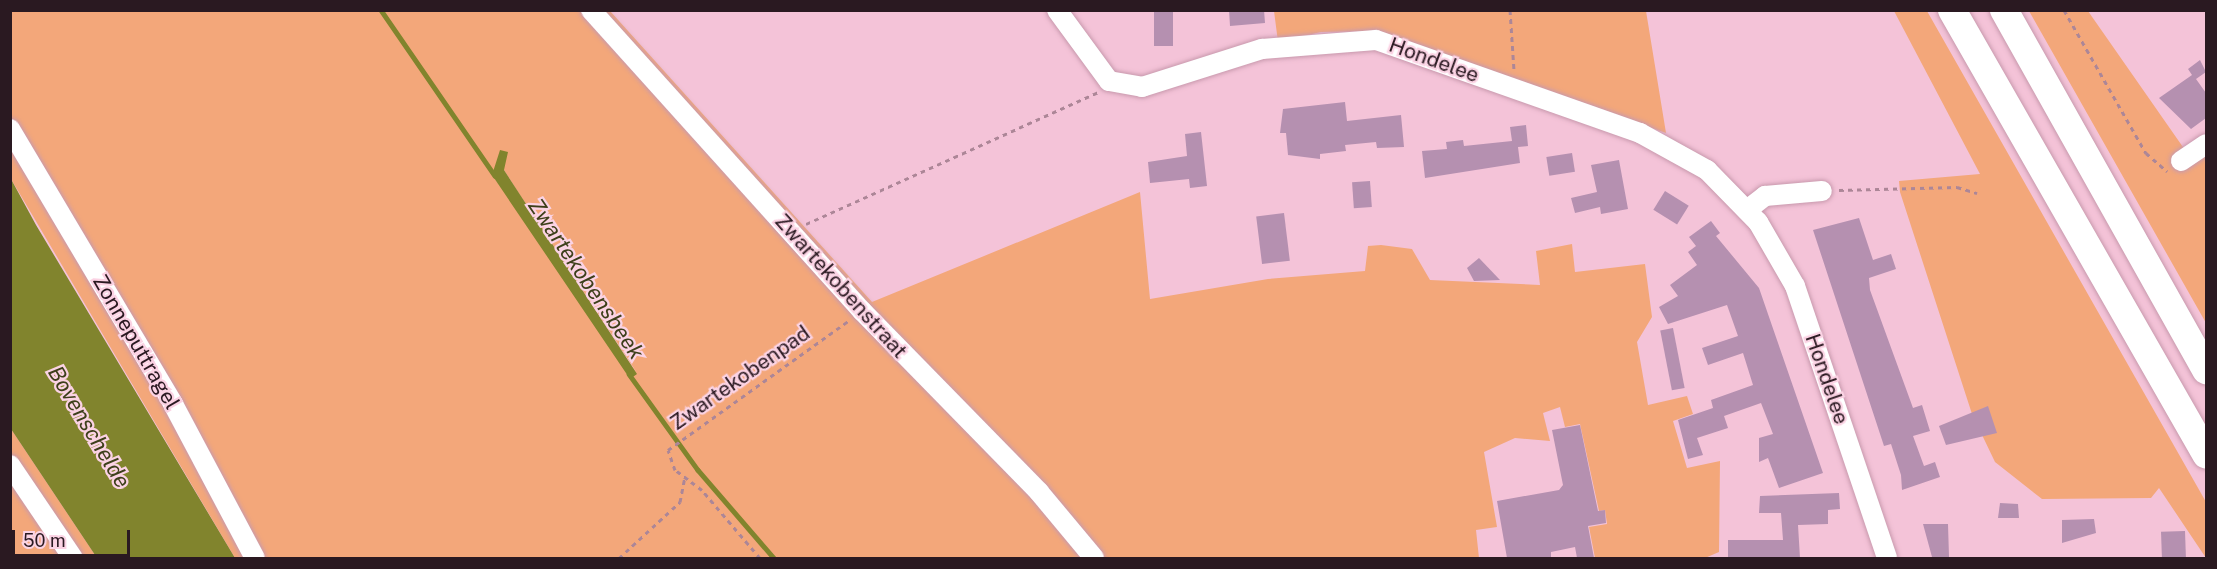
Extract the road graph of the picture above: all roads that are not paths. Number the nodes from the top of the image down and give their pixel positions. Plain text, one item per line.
1 (591, 10) edge
2 (1057, 10) edge
3 (1952, 10) edge
4 (2004, 10) edge
5 (10, 129) edge
6 (2206, 144) edge
7 (2181, 161) road end
8 (1822, 191) road end
9 (1748, 210) junction
10 (2206, 370) edge
11 (2206, 454) edge
12 (10, 465) edge
13 (73, 558) edge
14 (255, 558) edge
15 (1094, 558) edge
16 (1887, 558) edge

1 - 15 street, Zwartekobenstraat
2 - 9 street, Hondelee
3 - 11 highway
4 - 10 highway
5 - 14 street, Zonneputtragel
6 - 7 street
8 - 9 street
9 - 16 street, Hondelee
12 - 13 street

